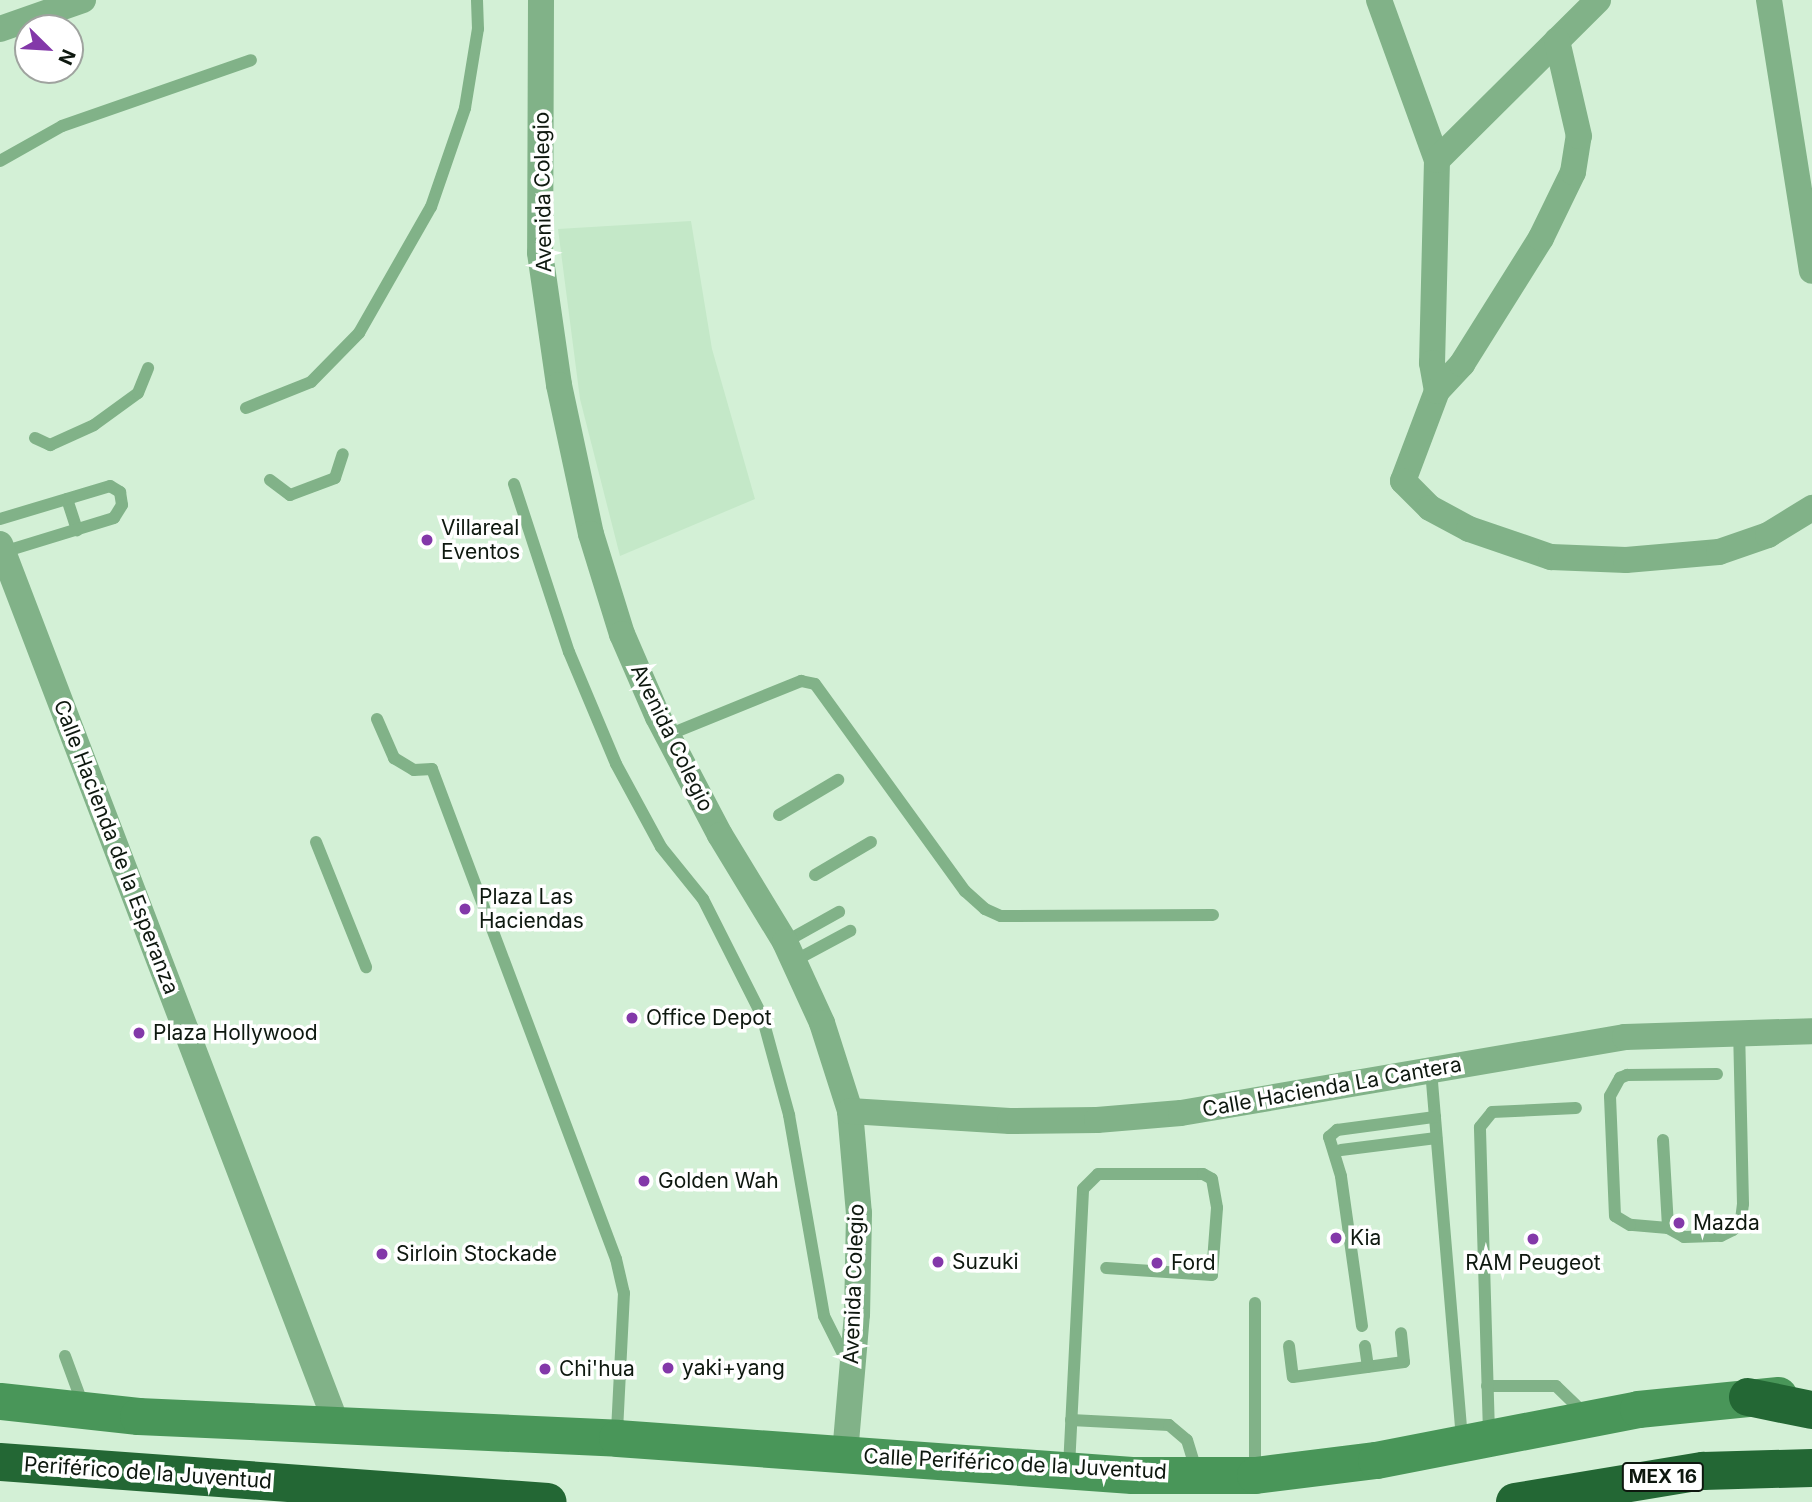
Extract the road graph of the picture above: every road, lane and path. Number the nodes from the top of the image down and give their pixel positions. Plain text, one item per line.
1 (83, 0) edge
2 (477, 0) edge
3 (541, 0) edge
4 (1379, 0) edge
5 (1598, 0) edge
6 (1769, 0) edge
7 (0, 29) edge
8 (1557, 41) junction
9 (251, 60) dead end
10 (1437, 160) junction
11 (0, 161) edge
12 (1812, 271) edge
13 (148, 368) dead end
14 (1437, 391) junction
15 (246, 408) dead end
16 (35, 438) dead end
17 (343, 454) dead end
18 (270, 480) dead end
19 (514, 484) dead end
20 (67, 499) junction
21 (1812, 508) edge
22 (0, 519) edge
23 (77, 530) junction
24 (2, 548) edge
25 (377, 719) dead end
26 (668, 735) junction
27 (838, 780) dead end
28 (779, 815) dead end
29 (316, 842) dead end
30 (871, 842) dead end
31 (815, 875) dead end
32 (839, 912) dead end
33 (1213, 915) dead end
34 (850, 931) dead end
35 (789, 951) junction
36 (366, 967) dead end
37 (1812, 1031) edge
38 (1739, 1041) junction
39 (1431, 1070) junction
40 (1717, 1074) dead end
41 (1576, 1108) dead end
42 (850, 1111) junction
43 (1435, 1117) junction
44 (1436, 1138) junction
45 (1663, 1140) dead end
46 (1340, 1150) dead end
47 (1668, 1228) junction
48 (1105, 1268) dead end
49 (1255, 1303) dead end
50 (1362, 1326) dead end
51 (1401, 1333) dead end
52 (1289, 1346) dead end
53 (1365, 1346) dead end
54 (65, 1356) dead end
55 (1368, 1367) junction
56 (852, 1371) junction
57 (1488, 1386) junction
58 (1812, 1393) edge
59 (1748, 1397) junction
60 (0, 1401) edge
61 (85, 1410) junction
62 (1812, 1410) edge
63 (1588, 1418) junction
64 (1071, 1420) junction
65 (338, 1425) junction
66 (617, 1438) junction
67 (1476, 1439) junction
68 (845, 1454) junction
69 (0, 1462) edge
70 (1812, 1468) edge
71 (1069, 1471) junction
72 (1197, 1473) junction
73 (1255, 1475) junction
74 (548, 1502) edge
75 (1515, 1502) edge

1 - 7 street
2 - 15 lane
3 - 26 street, Avenida Colegio
4 - 10 street
5 - 8 street
6 - 12 street
8 - 10 street
8 - 14 street
9 - 11 lane
10 - 14 street
13 - 16 lane
14 - 21 street
17 - 18 lane
19 - 56 lane
20 - 22 lane
20 - 23 lane
20 - 23 lane
23 - 24 lane
24 - 65 street, Calle Hacienda de la Esperanza
25 - 66 lane
26 - 33 lane
26 - 35 street, Avenida Colegio
27 - 28 lane
29 - 36 lane
30 - 31 lane
32 - 35 lane
34 - 35 lane
35 - 42 street, Avenida Colegio
37 - 38 street, Calle Hacienda La Cantera
38 - 39 street, Calle Hacienda La Cantera
38 - 47 lane
39 - 42 street, Calle Hacienda La Cantera
39 - 43 lane
40 - 47 lane
41 - 57 lane
42 - 56 street, Avenida Colegio
43 - 44 lane
43 - 50 lane
44 - 46 lane
44 - 67 lane
45 - 47 lane
48 - 64 lane
49 - 73 lane
51 - 55 lane
52 - 55 lane
53 - 55 lane
54 - 61 lane
56 - 68 street, Avenida Colegio
57 - 63 lane
57 - 67 lane
58 - 59 main road, Calle Periférico de la Juventud
59 - 62 highway
59 - 63 main road, Calle Periférico de la Juventud
60 - 61 main road, Calle Periférico de la Juventud
61 - 65 main road, Calle Periférico de la Juventud
63 - 67 main road, Calle Periférico de la Juventud
64 - 71 lane
64 - 72 lane
65 - 66 main road, Calle Periférico de la Juventud
66 - 68 main road, Calle Periférico de la Juventud
67 - 73 main road, Calle Periférico de la Juventud
68 - 71 main road, Calle Periférico de la Juventud
69 - 74 highway, Periférico de la Juventud
70 - 75 highway, MEX 16
71 - 72 main road, Calle Periférico de la Juventud
72 - 73 main road, Calle Periférico de la Juventud

